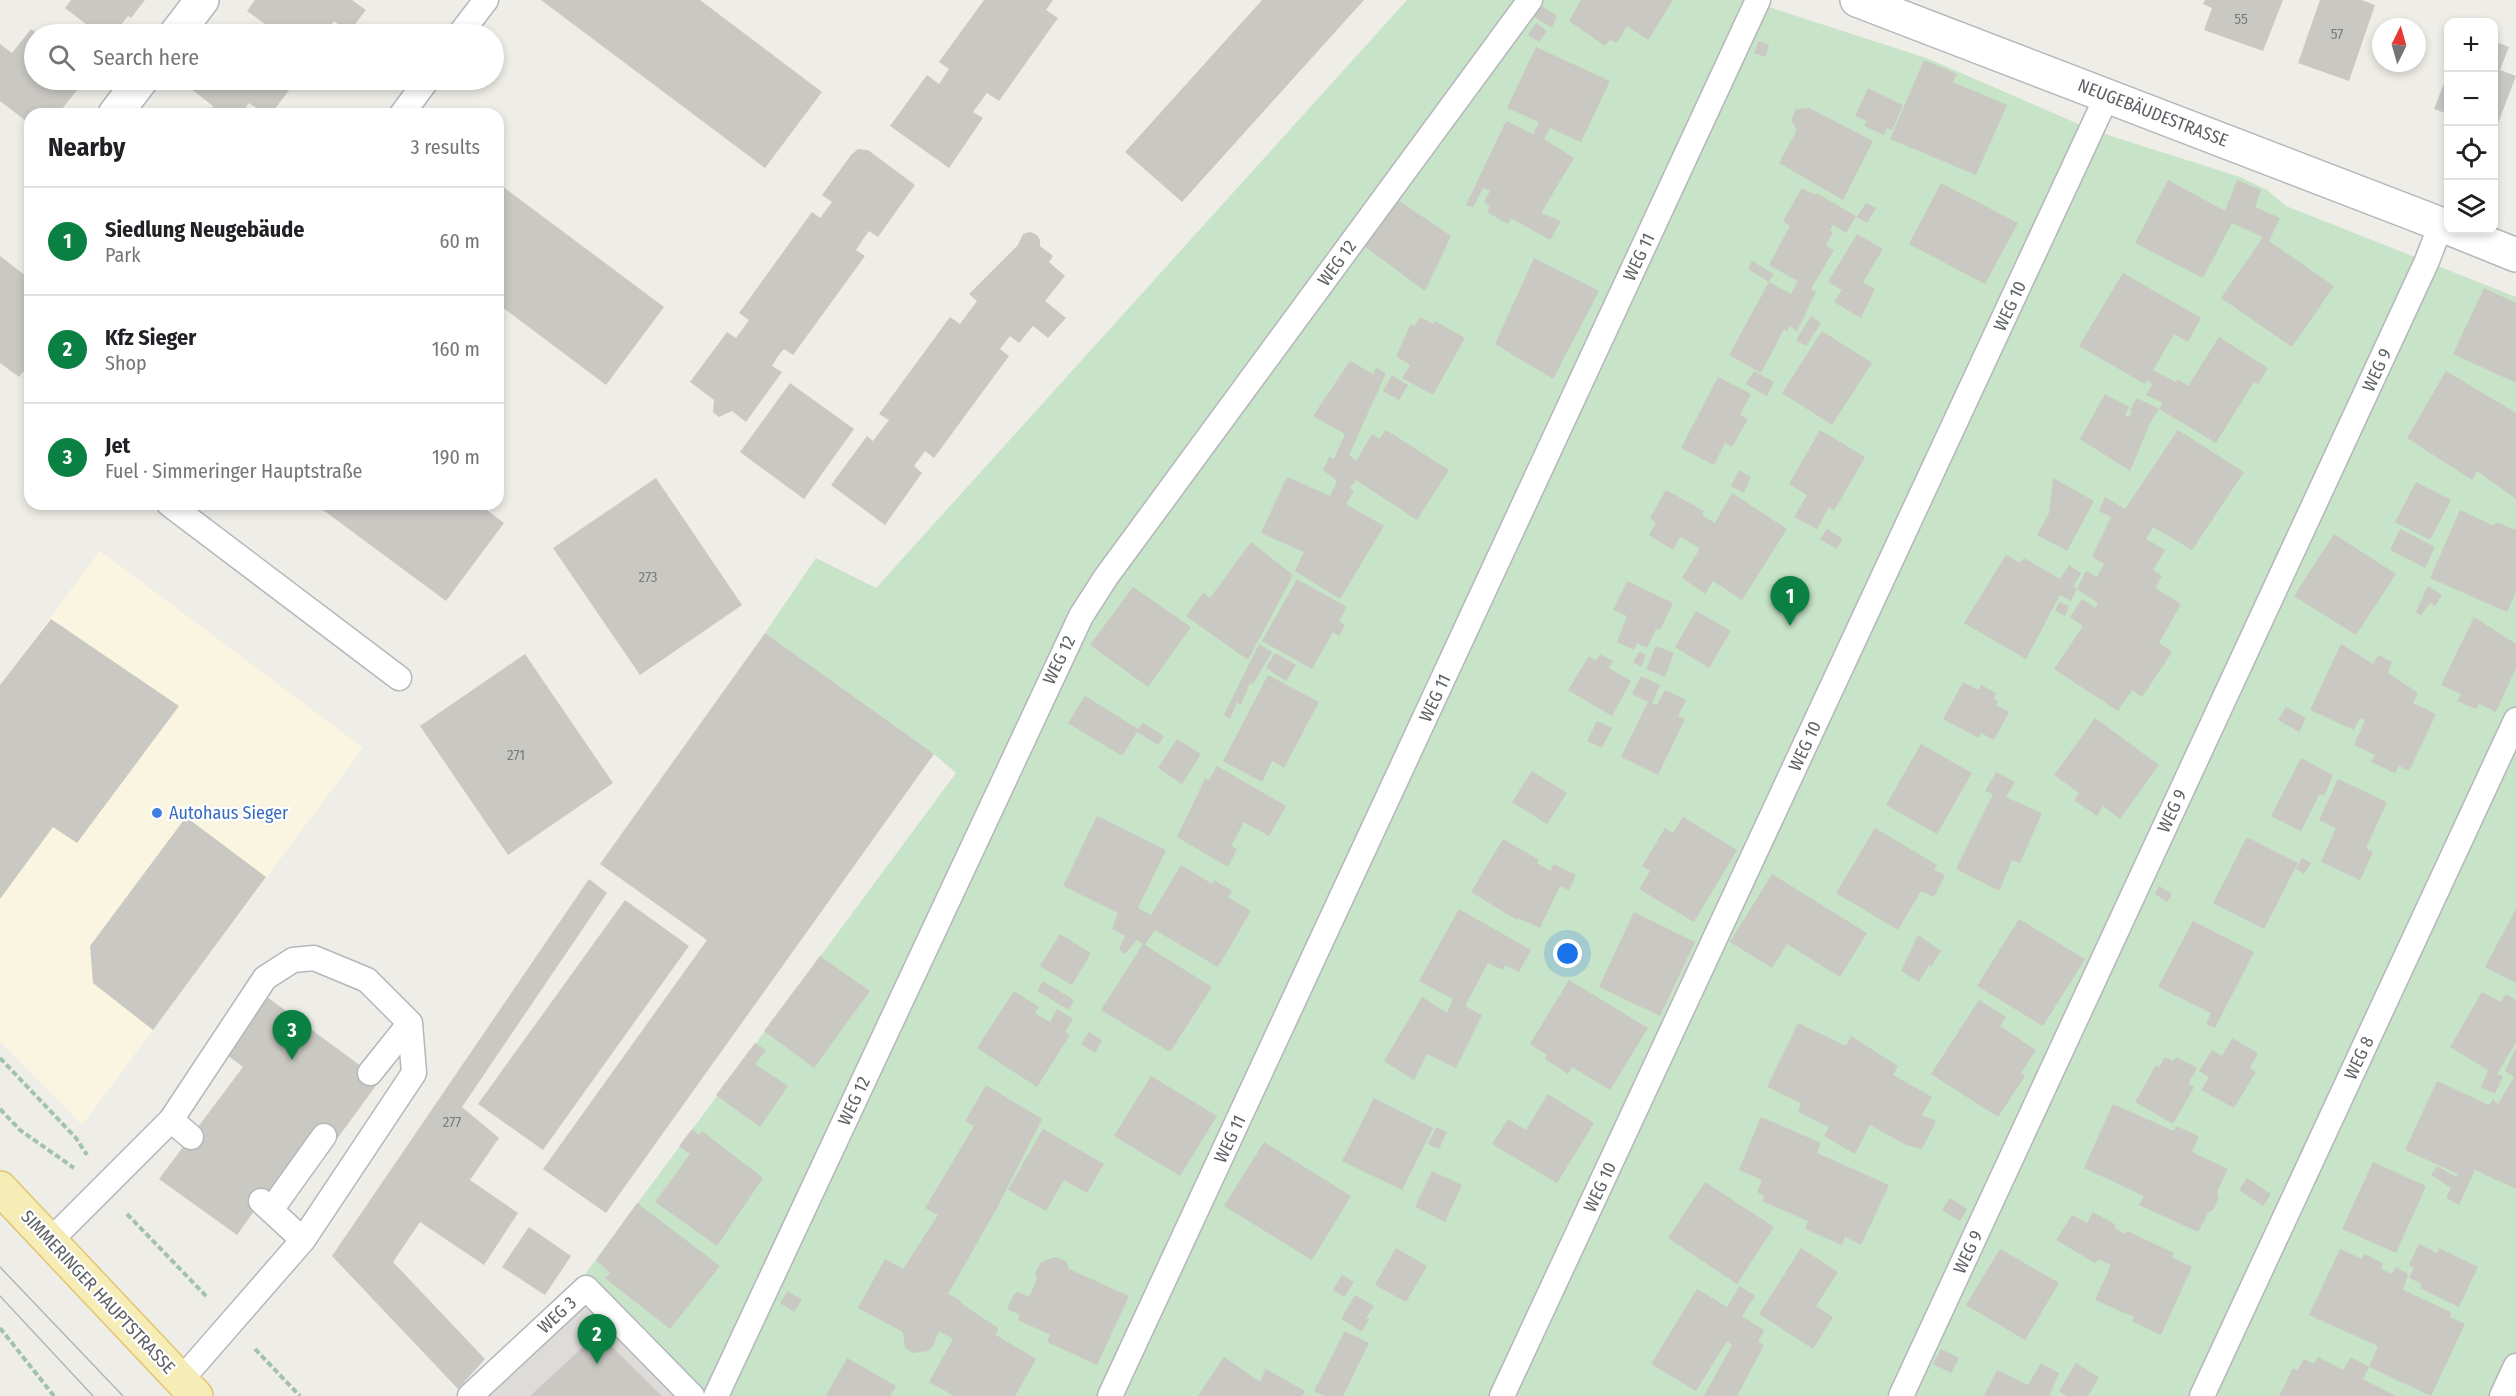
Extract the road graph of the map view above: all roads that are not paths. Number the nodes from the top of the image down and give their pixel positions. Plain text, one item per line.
1 (202, 0) edge
2 (486, 0) edge
3 (1530, 0) edge
4 (1758, 0) edge
5 (1857, 0) edge
6 (184, 24) edge
7 (468, 24) edge
8 (133, 90) edge
9 (420, 90) edge
10 (2107, 96) junction
11 (120, 108) edge
12 (407, 108) edge
13 (2444, 225) edge
14 (2444, 234) edge
15 (2465, 234) edge
16 (2516, 255) edge
17 (177, 510) edge
18 (399, 678) dead end
19 (2516, 720) edge
20 (410, 1023) junction
21 (370, 1073) dead end
22 (171, 1120) junction
23 (324, 1136) dead end
24 (190, 1137) dead end
25 (0, 1188) edge
26 (303, 1240) junction
27 (50, 1241) junction
28 (2516, 1366) edge
29 (188, 1388) edge
30 (470, 1396) edge
31 (692, 1396) edge
32 (716, 1396) edge
33 (1110, 1396) edge
34 (1502, 1396) edge
35 (1901, 1396) edge
36 (2202, 1396) edge
37 (2502, 1396) edge

1 - 6 street
2 - 7 lane
3 - 32 lane, WEG 12
4 - 33 lane, WEG 11
5 - 10 street, NEUGEBÄUDESTRASSE
8 - 11 street
9 - 12 lane
10 - 13 street, NEUGEBÄUDESTRASSE
10 - 34 lane, WEG 10
14 - 35 lane, WEG 9
15 - 16 street, NEUGEBÄUDESTRASSE
17 - 18 lane
19 - 36 lane, WEG 8
20 - 21 lane
20 - 22 lane
20 - 26 lane
22 - 24 lane
22 - 27 lane
23 - 26 lane
25 - 27 main road, SIMMERINGER HAUPTSTRASSE
26 - 29 lane
27 - 29 main road, SIMMERINGER HAUPTSTRASSE
28 - 37 lane
30 - 31 lane, WEG 3

